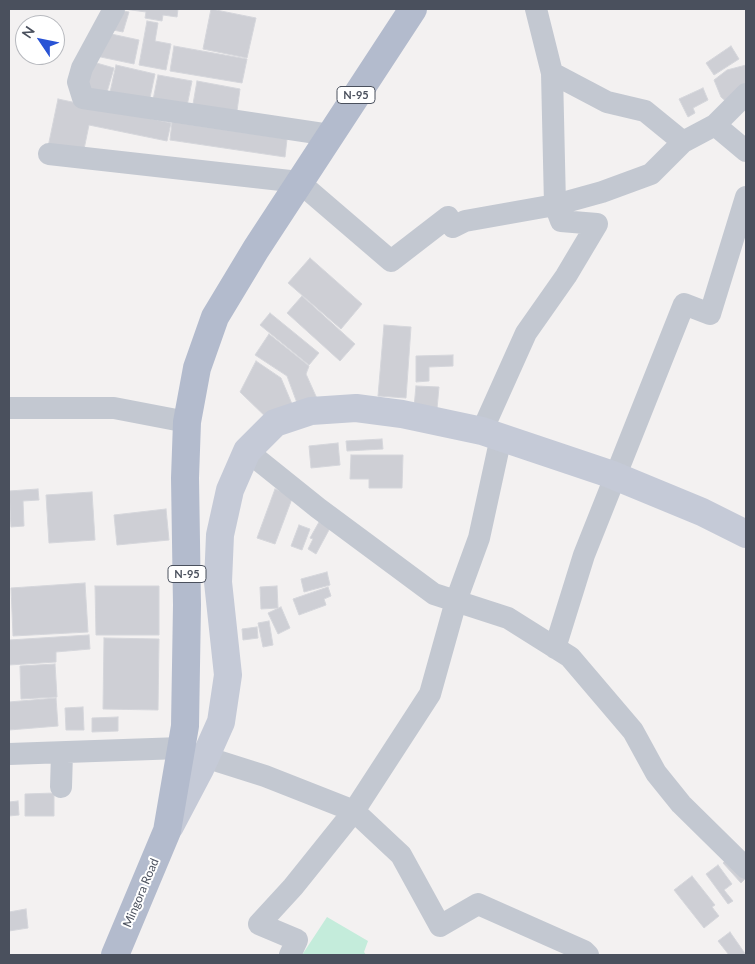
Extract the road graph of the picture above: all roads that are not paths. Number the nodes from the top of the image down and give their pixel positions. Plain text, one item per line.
1 (114, 9) edge
2 (413, 9) edge
3 (536, 9) edge
4 (552, 73) junction
5 (746, 94) edge
6 (715, 125) junction
7 (330, 135) junction
8 (682, 142) junction
9 (746, 151) edge
10 (49, 154) dead end
11 (299, 182) junction
12 (746, 197) edge
13 (555, 205) junction
14 (9, 408) edge
15 (187, 422) junction
16 (492, 434) junction
17 (247, 451) junction
18 (617, 476) junction
19 (746, 534) edge
20 (456, 601) junction
21 (555, 648) junction
22 (62, 753) junction
23 (193, 753) junction
24 (9, 754) edge
25 (62, 787) dead end
26 (354, 811) junction
27 (746, 868) edge
28 (115, 955) edge
29 (290, 955) edge
30 (588, 955) edge

1 - 7 street
2 - 7 main road, N-95
3 - 4 street
4 - 8 street
4 - 13 street
5 - 6 street
6 - 8 street
6 - 9 street
7 - 11 main road, N-95
8 - 13 street
10 - 11 street
11 - 13 street
11 - 15 main road, N-95
12 - 18 street
13 - 16 street
14 - 15 street
15 - 23 main road, N-95
16 - 17 main road
16 - 18 main road
16 - 20 street
17 - 20 street
17 - 23 main road
18 - 19 main road
18 - 21 street
20 - 21 street
20 - 26 street
21 - 27 street
22 - 23 street
22 - 24 street
22 - 25 street
23 - 26 street
23 - 28 main road, Mingora Road / N-95
26 - 29 street
26 - 30 street

